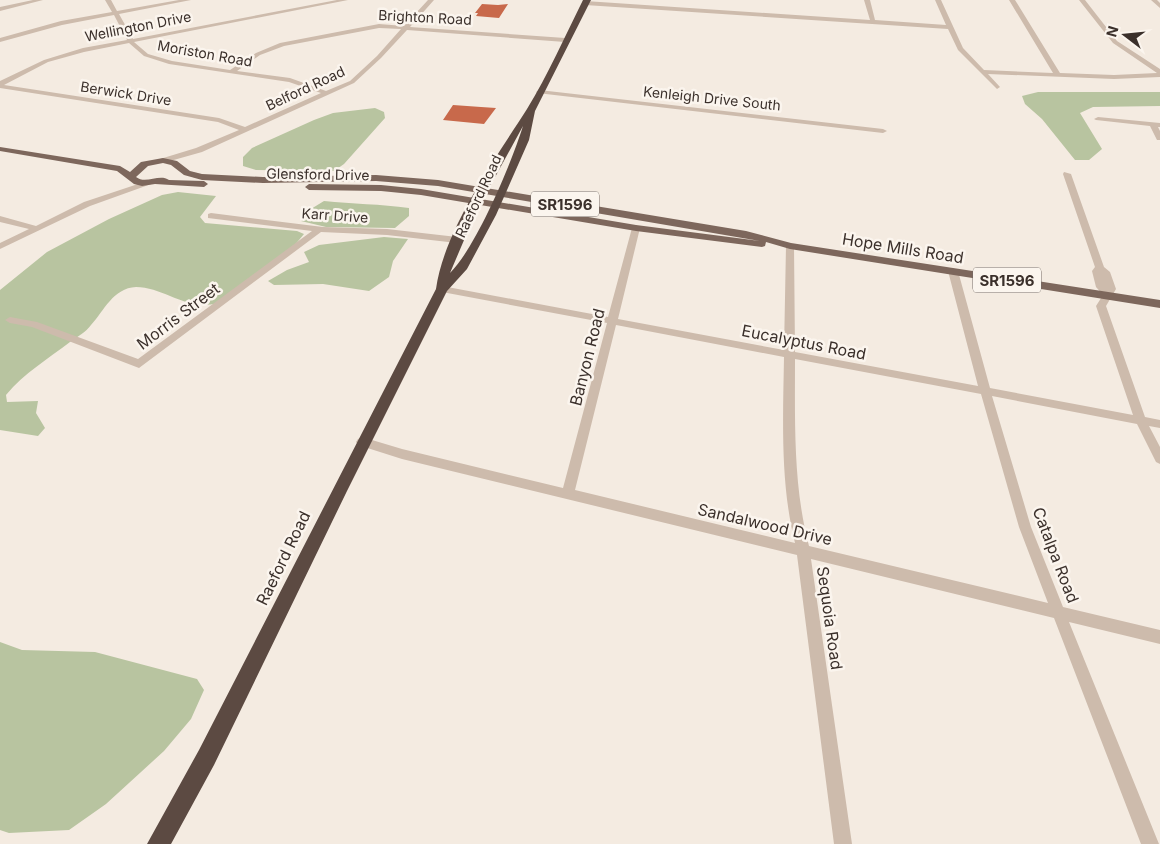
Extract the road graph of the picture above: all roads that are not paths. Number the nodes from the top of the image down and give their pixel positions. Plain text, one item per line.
1 (40, 0) edge
2 (108, 0) edge
3 (188, 0) edge
4 (345, 0) edge
5 (431, 0) edge
6 (867, 0) edge
7 (938, 0) edge
8 (1012, 0) edge
9 (1082, 0) edge
10 (1154, 0) edge
11 (586, 2) edge
12 (1160, 6) edge
13 (0, 10) edge
14 (115, 12) junction
15 (873, 22) junction
16 (406, 26) junction
17 (950, 27) junction
18 (131, 39) junction
19 (0, 40) edge
20 (565, 40) junction
21 (232, 71) junction
22 (982, 72) junction
23 (1057, 74) junction
24 (1160, 74) edge
25 (0, 85) edge
26 (997, 87) dead end
27 (539, 92) junction
28 (326, 94) junction
29 (530, 111) junction
30 (1098, 119) dead end
31 (1156, 125) edge
32 (246, 130) junction
33 (883, 131) dead end
34 (1160, 138) edge
35 (0, 142) edge
36 (220, 142) junction
37 (0, 149) edge
38 (163, 160) junction
39 (149, 163) junction
40 (178, 168) junction
41 (1066, 174) dead end
42 (132, 177) junction
43 (154, 183) junction
44 (480, 195) junction
45 (498, 198) junction
46 (87, 204) junction
47 (211, 216) dead end
48 (0, 219) edge
49 (636, 228) junction
50 (35, 229) junction
51 (320, 229) junction
52 (457, 240) junction
53 (0, 246) edge
54 (790, 246) junction
55 (953, 271) junction
56 (442, 289) junction
57 (1108, 296) junction
58 (1160, 304) edge
59 (612, 319) junction
60 (10, 320) dead end
61 (790, 355) junction
62 (985, 392) junction
63 (1141, 420) junction
64 (1160, 424) edge
65 (362, 442) junction
66 (1160, 459) edge
67 (568, 493) junction
68 (803, 549) junction
69 (1058, 612) junction
70 (1160, 637) edge
71 (158, 844) edge
72 (843, 844) edge
73 (1150, 844) edge

1 - 13 street
2 - 14 street, Moriston Road
3 - 14 street
4 - 18 street, Wellington Drive
5 - 16 street, Belford Road
6 - 15 street
7 - 17 street
8 - 23 street
9 - 24 street
10 - 12 street
11 - 15 street
11 - 20 highway, Raeford Road
14 - 18 street, Moriston Road
14 - 19 street
15 - 17 street
16 - 20 street, Brighton Road
16 - 21 street, Brighton Road
16 - 28 street, Belford Road
17 - 22 street
18 - 21 street, Moriston Road
18 - 25 street, Wellington Drive
20 - 27 highway, Raeford Road
21 - 28 street, Moriston Road
22 - 23 street
22 - 26 street
23 - 24 street
25 - 32 street, Berwick Drive
27 - 29 highway, Raeford Road
27 - 33 street, Kenleigh Drive South
28 - 32 street, Belford Road
29 - 44 highway, Raeford Road
29 - 45 highway, Raeford Road
30 - 31 street
31 - 34 street
32 - 36 street, Belford Road
35 - 39 main road
36 - 38 street, Belford Road
36 - 40 street, Belford Road
37 - 42 main road
38 - 39 main road
38 - 40 main road, Glensford Drive
39 - 42 main road
40 - 43 main road
40 - 44 main road, Glensford Drive
41 - 57 street
42 - 43 main road, Glensford Drive
42 - 46 street
43 - 44 main road, Glensford Drive
43 - 46 street
44 - 45 main road, Hope Mills Road / SR1596
44 - 52 highway, Raeford Road
45 - 49 main road, Hope Mills Road / SR1596
45 - 54 main road, Hope Mills Road / SR1596
45 - 56 highway, Raeford Road
46 - 50 street
47 - 51 street, Karr Drive
48 - 50 street
49 - 54 main road, Hope Mills Road / SR1596
49 - 59 street, Banyon Road
50 - 53 street
51 - 52 street, Karr Drive
51 - 60 street, Morris Street
52 - 56 highway, Raeford Road
54 - 55 main road, Hope Mills Road / SR1596
54 - 61 street, Sequoia Road
55 - 57 main road, Hope Mills Road / SR1596
55 - 62 street, Catalpa Road
56 - 59 street, Eucalyptus Road
56 - 65 highway, Raeford Road
57 - 58 main road, Hope Mills Road / SR1596
57 - 63 street
59 - 61 street, Eucalyptus Road
59 - 67 street, Banyon Road
61 - 62 street, Eucalyptus Road
61 - 68 street, Sequoia Road
62 - 63 street, Eucalyptus Road
62 - 69 street, Catalpa Road
63 - 64 street, Eucalyptus Road
63 - 66 street
65 - 67 street, Sandalwood Drive
65 - 71 highway, Raeford Road
67 - 68 street, Sandalwood Drive
68 - 69 street, Sandalwood Drive
68 - 72 street, Sequoia Road
69 - 70 street, Sandalwood Drive
69 - 73 street, Catalpa Road

